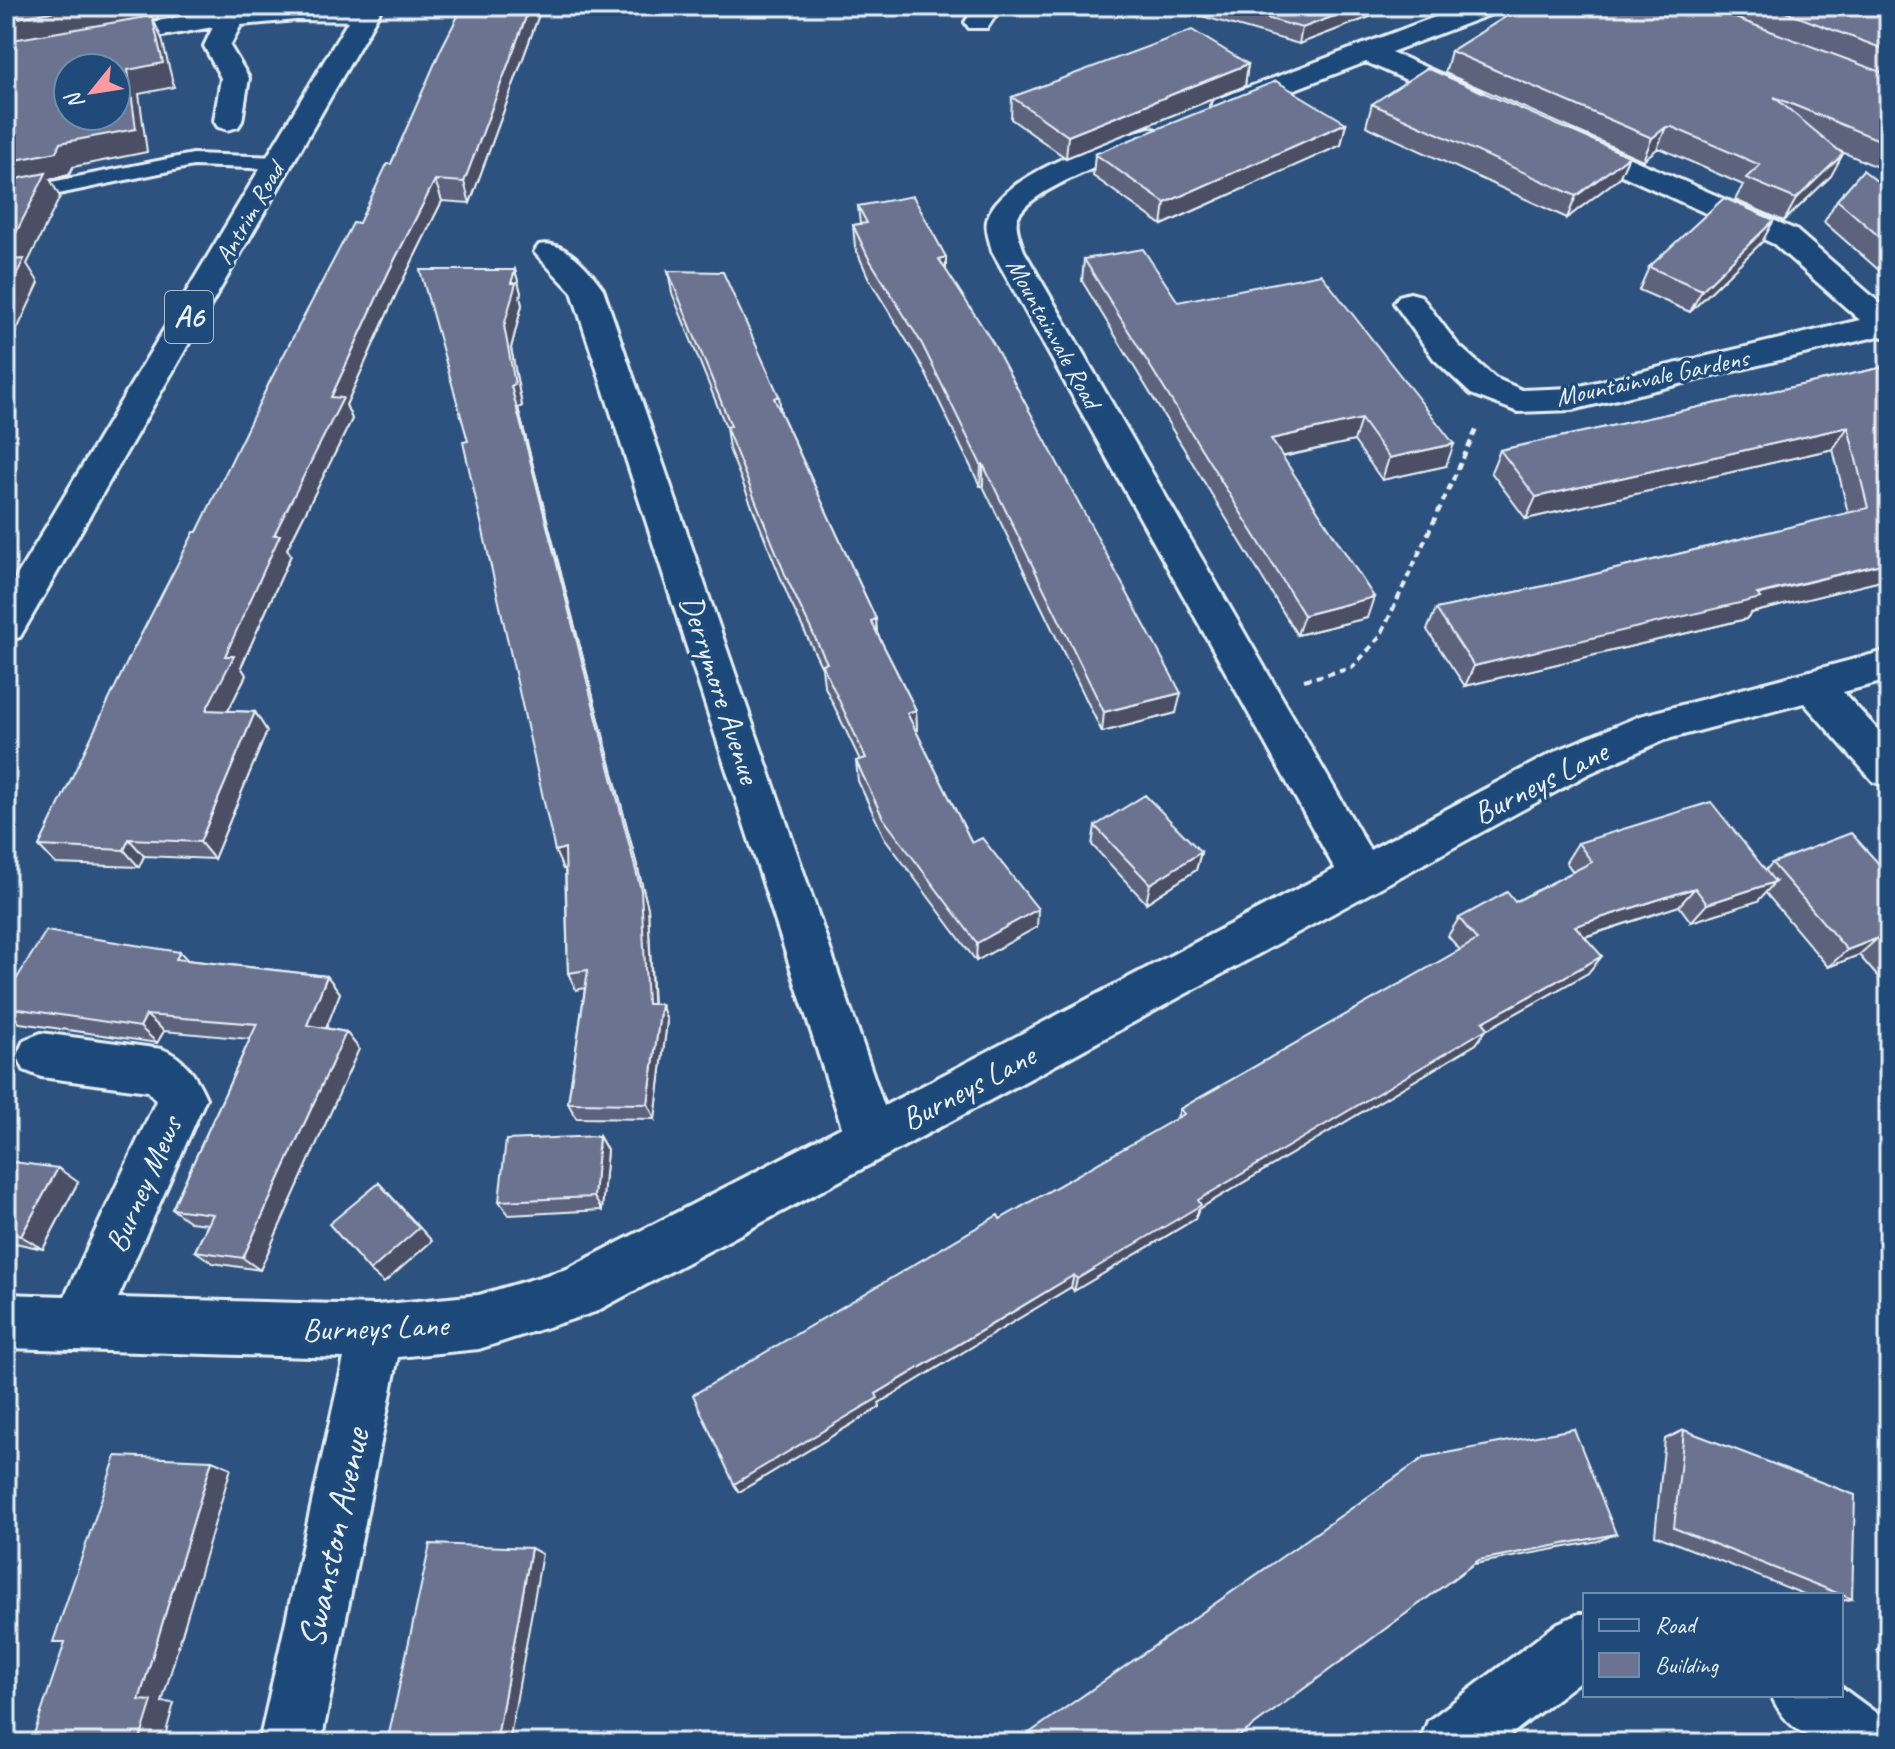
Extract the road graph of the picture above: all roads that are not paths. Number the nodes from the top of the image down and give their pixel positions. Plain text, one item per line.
1 (1488, 6) edge
2 (368, 9) edge
3 (1439, 12) edge
4 (231, 18) junction
5 (1365, 51) junction
6 (6, 56) edge
7 (1490, 106) edge
8 (228, 121) dead end
9 (1546, 131) edge
10 (277, 163) junction
11 (6, 198) edge
12 (550, 252) dead end
13 (1410, 303) dead end
14 (1887, 326) edge
15 (6, 627) edge
16 (1889, 665) edge
17 (1813, 686) junction
18 (1889, 770) edge
19 (1361, 874) junction
20 (41, 1055) dead end
21 (871, 1139) junction
22 (6, 1321) edge
23 (79, 1325) junction
24 (376, 1332) junction
25 (1583, 1644) edge
26 (1804, 1697) edge
27 (290, 1743) edge
28 (1450, 1743) edge
29 (1865, 1743) edge

1 - 3 street, Mountainvale Road
2 - 4 street
2 - 10 street, Antrim Road / A6
3 - 5 street, Mountainvale Road
4 - 6 street
4 - 8 street
5 - 7 street
5 - 19 street, Mountainvale Road
9 - 14 street
10 - 11 lane
10 - 15 street, Antrim Road / A6
12 - 21 street, Derrymore Avenue
13 - 14 street, Mountainvale Gardens
16 - 17 street, Burneys Lane
17 - 18 street
17 - 19 street, Burneys Lane
19 - 21 street, Burneys Lane
20 - 23 street, Burney Mews
21 - 24 street, Burneys Lane
22 - 23 street, Burneys Lane
23 - 24 street, Burneys Lane
24 - 27 street, Swanston Avenue
25 - 28 street
26 - 29 street

